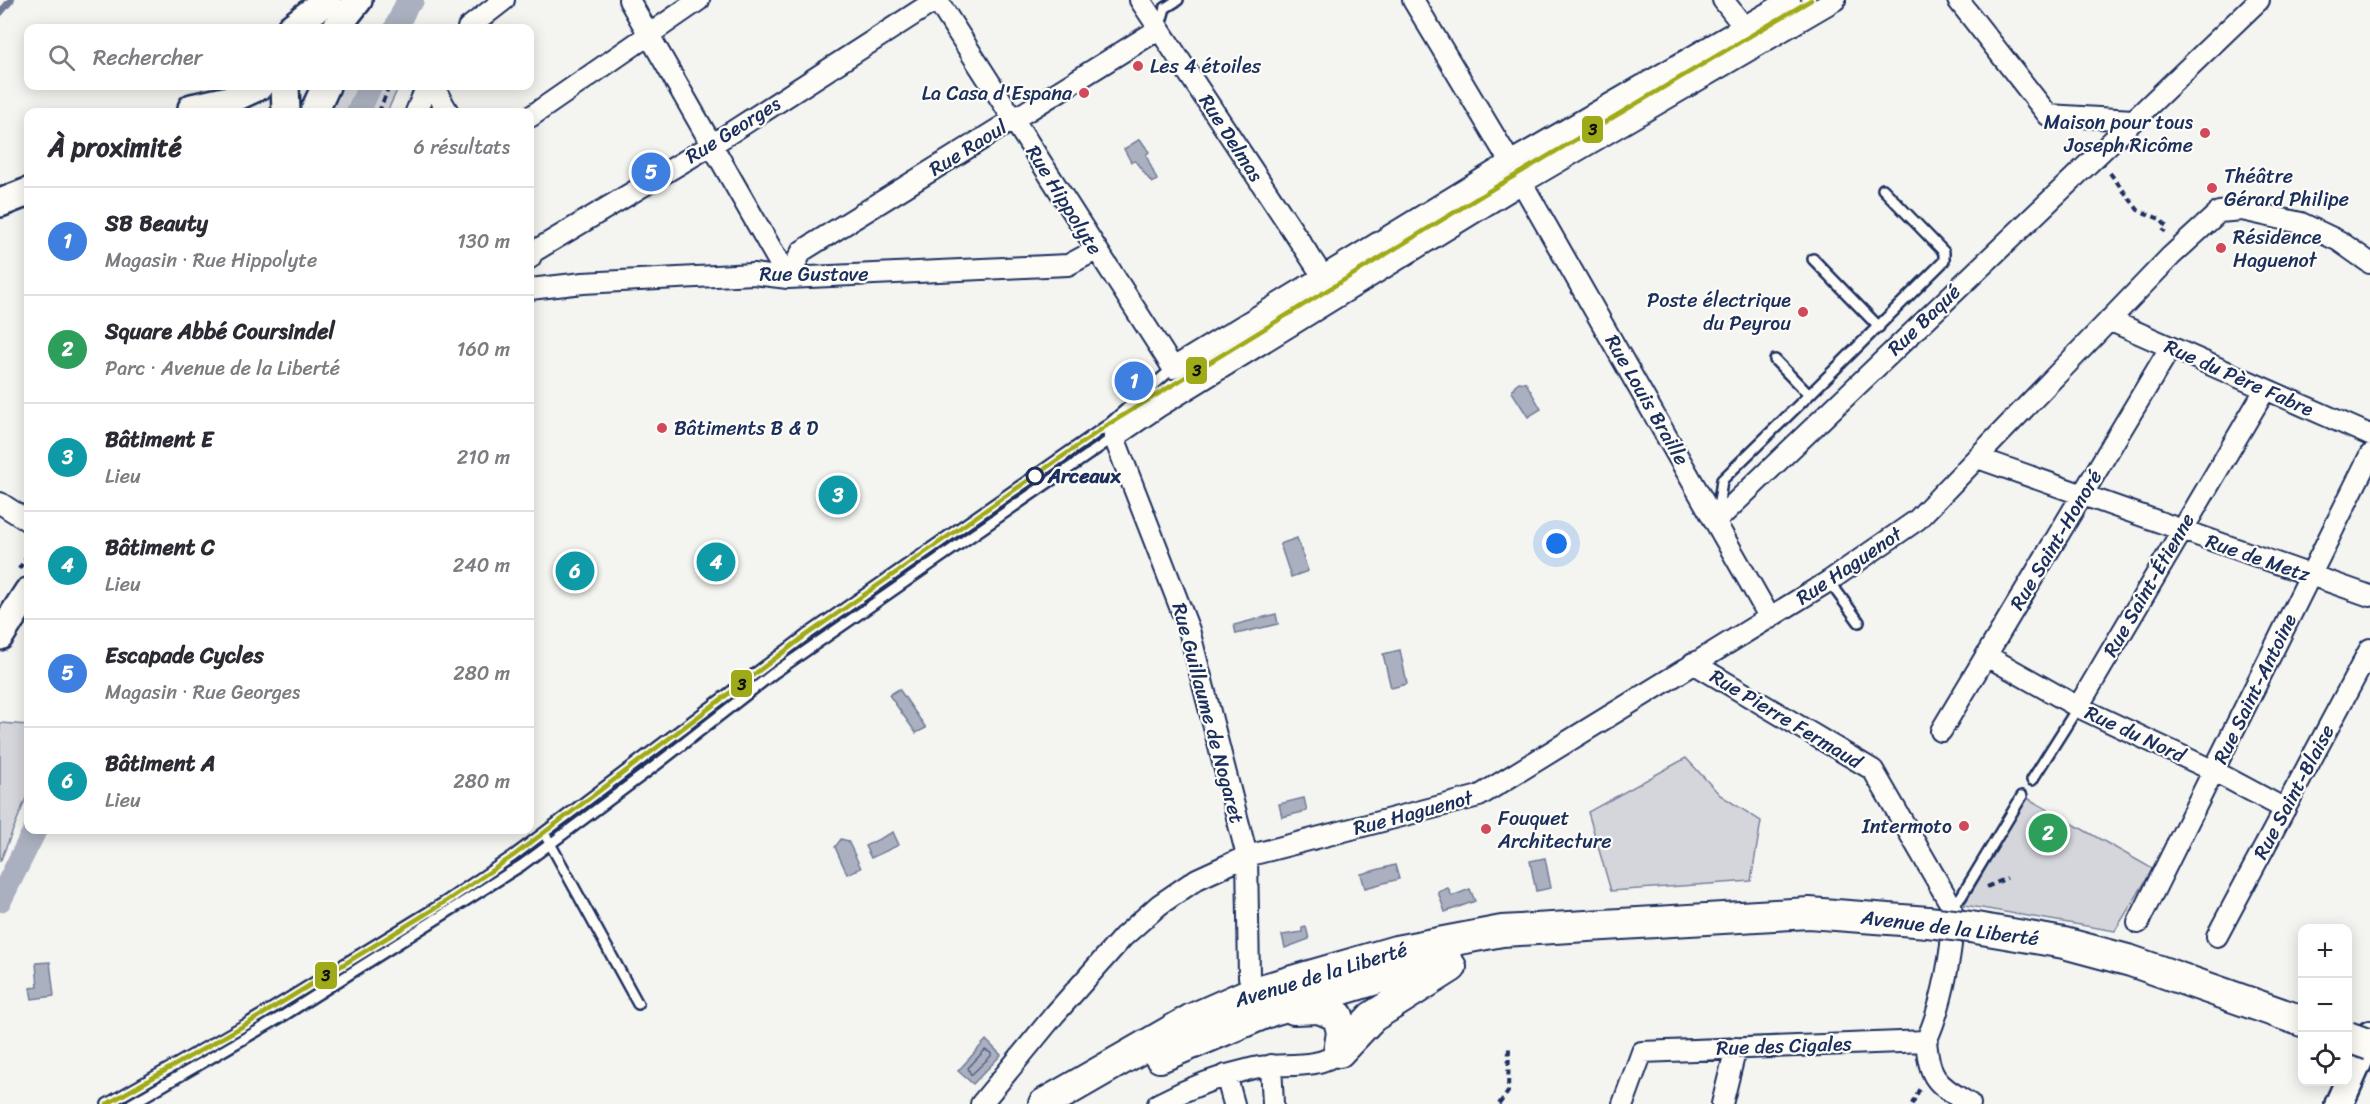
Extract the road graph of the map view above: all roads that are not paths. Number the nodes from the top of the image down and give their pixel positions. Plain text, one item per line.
1 (504, 0) edge
2 (629, 0) edge
3 (699, 0) edge
4 (937, 0) edge
5 (1140, 0) edge
6 (1178, 0) edge
7 (1413, 0) edge
8 (1723, 0) edge
9 (1790, 0) edge
10 (1835, 0) edge
11 (1958, 0) edge
12 (2259, 0) edge
13 (344, 11) edge
14 (303, 24) edge
15 (473, 24) edge
16 (1744, 27) junction
17 (1159, 29) junction
18 (650, 33) junction
19 (209, 90) edge
20 (250, 90) edge
21 (285, 90) edge
22 (324, 90) edge
23 (426, 90) edge
24 (435, 90) edge
25 (191, 108) edge
26 (197, 108) edge
27 (286, 108) edge
28 (316, 108) edge
29 (418, 108) edge
30 (446, 108) edge
31 (534, 114) edge
32 (1015, 120) junction
33 (2133, 120) junction
34 (713, 144) junction
35 (1509, 162) junction
36 (1522, 183) junction
37 (1884, 189) dead end
38 (24, 194) edge
39 (0, 203) edge
40 (534, 250) edge
41 (1096, 250) junction
42 (1813, 259) dead end
43 (2370, 263) edge
44 (1322, 275) junction
45 (788, 278) junction
46 (534, 289) edge
47 (2109, 320) junction
48 (1879, 327) junction
49 (2170, 348) junction
50 (1775, 360) dead end
51 (1173, 368) junction
52 (2265, 390) junction
53 (1809, 394) junction
54 (1112, 430) junction
55 (2370, 435) edge
56 (2370, 455) edge
57 (1978, 458) junction
58 (2083, 495) junction
59 (0, 503) edge
60 (24, 518) edge
61 (1716, 521) junction
62 (2181, 531) junction
63 (2311, 576) junction
64 (1829, 581) junction
65 (2370, 596) edge
66 (24, 598) edge
67 (1770, 618) junction
68 (1859, 622) dead end
69 (0, 636) edge
70 (2370, 649) edge
71 (1987, 656) junction
72 (1693, 663) junction
73 (2078, 707) junction
74 (1941, 731) dead end
75 (2214, 771) junction
76 (2032, 780) dead end
77 (2022, 796) dead end
78 (2285, 809) junction
79 (544, 833) junction
80 (550, 843) junction
81 (1246, 856) junction
82 (1940, 914) junction
83 (2138, 922) dead end
84 (1586, 925) junction
85 (2217, 936) dead end
86 (1482, 947) junction
87 (1249, 977) dead end
88 (638, 1004) dead end
89 (1270, 1011) junction
90 (2298, 1020) edge
91 (2370, 1035) edge
92 (2352, 1038) edge
93 (1926, 1041) junction
94 (2370, 1045) edge
95 (1736, 1048) junction
96 (1339, 1052) junction
97 (1271, 1065) junction
98 (1226, 1075) junction
99 (108, 1104) edge
100 (131, 1104) edge
101 (981, 1104) edge
102 (1044, 1104) edge
103 (1069, 1104) edge
104 (1158, 1104) edge
105 (1234, 1104) edge
106 (1273, 1104) edge
107 (1623, 1104) edge
108 (1722, 1104) edge
109 (1970, 1104) edge
110 (2339, 1104) edge

1 - 15 street
2 - 18 street
3 - 18 street
4 - 32 street, Rue Hippolyte
4 - 34 street, Rue Georges
5 - 17 street, Rue Delmas
6 - 17 lane
7 - 35 street
8 - 16 street
9 - 16 street
10 - 36 street
11 - 33 street
12 - 33 street, Rue Baqué
13 - 14 street
16 - 35 street
17 - 32 street, Rue Raoul
17 - 44 street, Rue Delmas
18 - 31 street
18 - 34 street
19 - 25 street
20 - 26 street
21 - 27 street
22 - 28 street
23 - 29 street
24 - 30 street
32 - 41 street, Rue Hippolyte
32 - 45 street, Rue Raoul
33 - 61 street, Rue Baqué
34 - 40 street, Rue Georges
34 - 45 street
35 - 44 street
36 - 54 street
36 - 61 street, Rue Louis Braille
37 - 48 lane
38 - 39 street
41 - 45 street, Rue Gustave
41 - 51 street, Rue Hippolyte
42 - 48 lane
43 - 47 street, Rue Haguenot
44 - 51 street
45 - 46 street, Rue Gustave
47 - 49 street, Rue du Père Fabre
47 - 57 street, Rue Haguenot
48 - 53 lane
49 - 52 street, Rue du Père Fabre
49 - 58 street, Rue Saint-Honoré
50 - 53 lane
51 - 54 lane
52 - 55 street, Rue du Père Fabre
52 - 62 street, Rue Saint-Étienne
53 - 61 lane
54 - 79 lane
54 - 80 lane
54 - 81 street, Rue Guillaume de Nogaret
56 - 63 street, Rue Saint-Antoine
57 - 58 street, Rue de Metz
57 - 64 street, Rue Haguenot
58 - 62 street, Rue de Metz
58 - 71 street, Rue Saint-Honoré
59 - 60 street
61 - 67 street, Rue Louis Braille
62 - 63 street, Rue de Metz
62 - 73 street, Rue Saint-Étienne
63 - 65 street, Rue de Metz
63 - 75 street, Rue Saint-Antoine
64 - 67 street, Rue Haguenot
64 - 68 lane
66 - 69 street
67 - 72 street, Rue Haguenot
70 - 78 street, Rue Saint-Blaise
71 - 73 street, Rue du Nord
71 - 74 street, Rue Saint-Honoré
72 - 81 street, Rue Haguenot
72 - 82 street, Rue Pierre Fermaud
73 - 75 street, Rue du Nord
73 - 76 lane, Rue Saint-Étienne
75 - 78 street, Rue du Nord
75 - 83 street, Rue Saint-Antoine
77 - 82 lane
78 - 85 street, Rue Saint-Blaise
79 - 80 lane
79 - 99 lane
80 - 88 lane
80 - 100 lane
81 - 87 street, Rue Guillaume de Nogaret
81 - 101 street, Rue Haguenot
82 - 84 main road, Avenue de la Liberté
82 - 90 main road, Avenue de la Liberté, bridge
82 - 93 street, Rue Pierre Fermaud
84 - 86 main road, Avenue de la Liberté
84 - 102 main road, Avenue de la Liberté
86 - 89 main road, Avenue de la Liberté
86 - 96 main road
89 - 96 main road
89 - 103 main road, Avenue de la Liberté
91 - 110 street
92 - 94 main road, bridge
93 - 95 street, Rue des Cigales
93 - 109 street
95 - 107 street, Rue des Cigales
95 - 108 street
96 - 97 street
97 - 98 street
97 - 106 street
98 - 104 street
98 - 105 street

